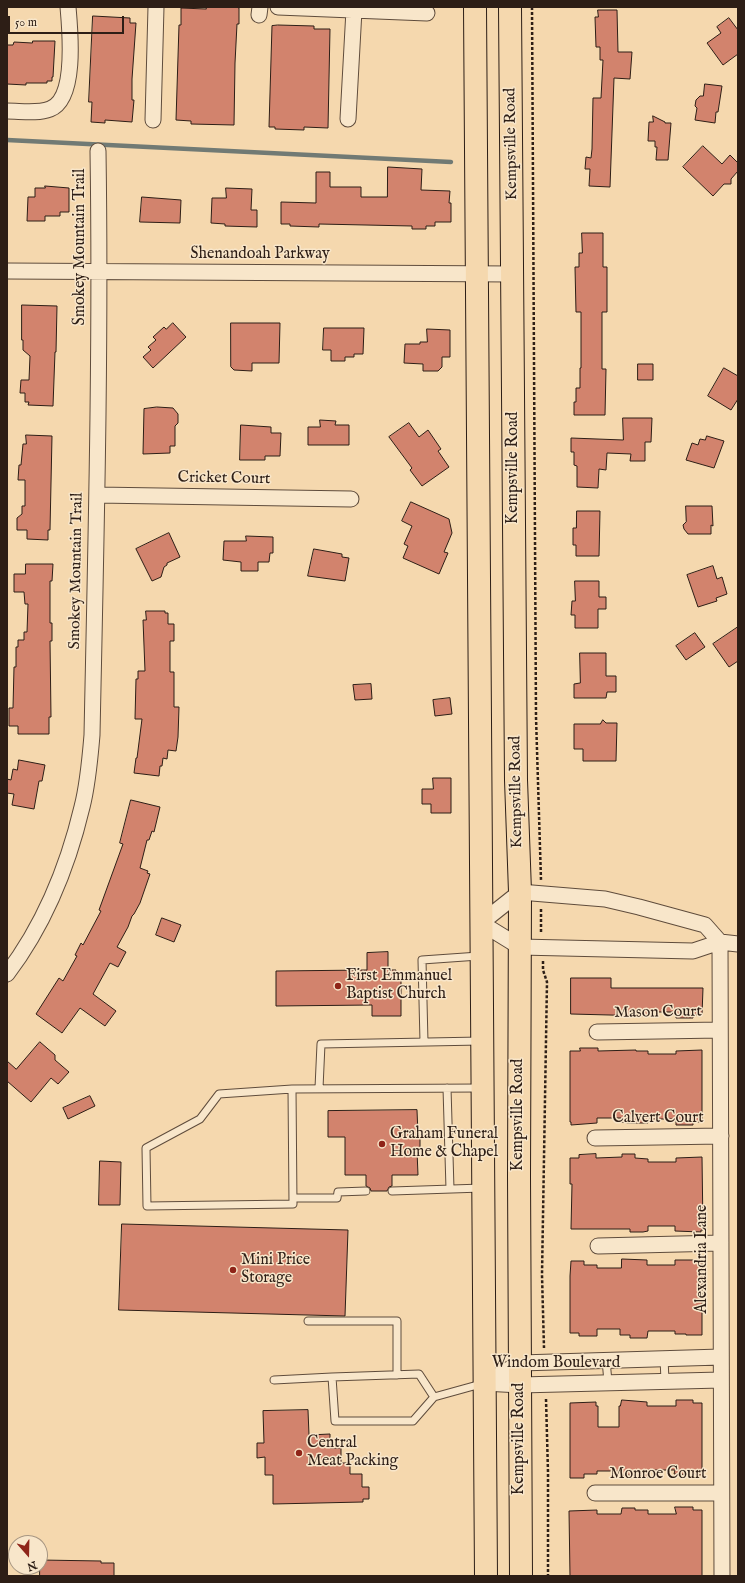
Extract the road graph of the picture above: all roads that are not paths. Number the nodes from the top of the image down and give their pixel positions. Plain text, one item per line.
1 (68, 7) edge
2 (156, 7) edge
3 (278, 7) edge
4 (475, 7) edge
5 (510, 7) edge
6 (354, 10) junction
7 (427, 13) dead end
8 (7, 111) edge
9 (348, 119) dead end
10 (153, 120) dead end
11 (98, 151) dead end
12 (7, 271) edge
13 (100, 272) junction
14 (477, 274) junction
15 (512, 274) junction
16 (97, 495) junction
17 (351, 499) dead end
18 (531, 893) junction
19 (481, 923) junction
20 (720, 942) junction
21 (738, 944) edge
22 (520, 947) junction
23 (482, 955) junction
24 (7, 974) edge
25 (720, 1030) junction
26 (597, 1032) dead end
27 (482, 1041) junction
28 (424, 1042) junction
29 (319, 1088) junction
30 (447, 1088) junction
31 (483, 1088) junction
32 (292, 1089) junction
33 (721, 1136) junction
34 (595, 1138) dead end
35 (484, 1188) junction
36 (450, 1189) junction
37 (366, 1191) dead end
38 (392, 1191) dead end
39 (293, 1198) junction
40 (721, 1243) junction
41 (598, 1246) dead end
42 (308, 1321) dead end
43 (721, 1357) junction
44 (664, 1358) junction
45 (606, 1360) junction
46 (520, 1363) junction
47 (397, 1375) junction
48 (332, 1377) junction
49 (274, 1380) dead end
50 (721, 1380) junction
51 (665, 1381) junction
52 (608, 1382) junction
53 (484, 1383) junction
54 (520, 1384) junction
55 (434, 1397) junction
56 (595, 1493) dead end
57 (722, 1493) junction
58 (486, 1576) edge
59 (521, 1576) edge
60 (722, 1576) edge

1 - 8 street
2 - 10 street
3 - 6 street
4 - 14 main road
5 - 15 main road, Kempsville Road
6 - 7 street
6 - 9 street
11 - 13 street, Smokey Mountain Trail
12 - 13 street, Shenandoah Parkway
13 - 14 street, Shenandoah Parkway
13 - 16 street, Smokey Mountain Trail
14 - 15 street, Shenandoah Parkway
14 - 19 main road
15 - 18 main road, Kempsville Road
16 - 17 street, Cricket Court
16 - 24 street, Smokey Mountain Trail
18 - 19 street
18 - 20 street
18 - 22 main road, Kempsville Road
19 - 22 street
19 - 23 main road
20 - 21 street
20 - 22 street
20 - 25 street, Alexandria Lane
22 - 46 main road, Kempsville Road
23 - 27 main road
23 - 28 lane
25 - 26 street, Mason Court
25 - 33 street, Alexandria Lane
27 - 28 lane
27 - 31 main road
28 - 29 lane
29 - 30 lane
29 - 32 lane
30 - 31 lane
30 - 36 lane
31 - 35 main road
32 - 39 lane
32 - 39 lane
33 - 34 street, Calvert Court
33 - 40 street, Alexandria Lane
35 - 36 lane
35 - 53 main road
36 - 38 lane
37 - 39 lane
40 - 41 street
40 - 43 street, Alexandria Lane
42 - 47 lane
43 - 44 street, Windom Boulevard
43 - 50 street, Alexandria Lane
44 - 45 street, Windom Boulevard
44 - 51 lane
45 - 46 street, Windom Boulevard
45 - 52 lane
46 - 53 street, Windom Boulevard
46 - 54 main road, Kempsville Road
47 - 48 lane
47 - 55 lane
48 - 49 lane
48 - 55 lane
50 - 51 street, Windom Boulevard
50 - 57 street, Alexandria Lane
51 - 52 street, Windom Boulevard
52 - 54 street, Windom Boulevard
53 - 54 street, Windom Boulevard
53 - 55 lane
53 - 58 main road
54 - 59 main road, Kempsville Road
56 - 57 street, Monroe Court
57 - 60 street, Alexandria Lane

